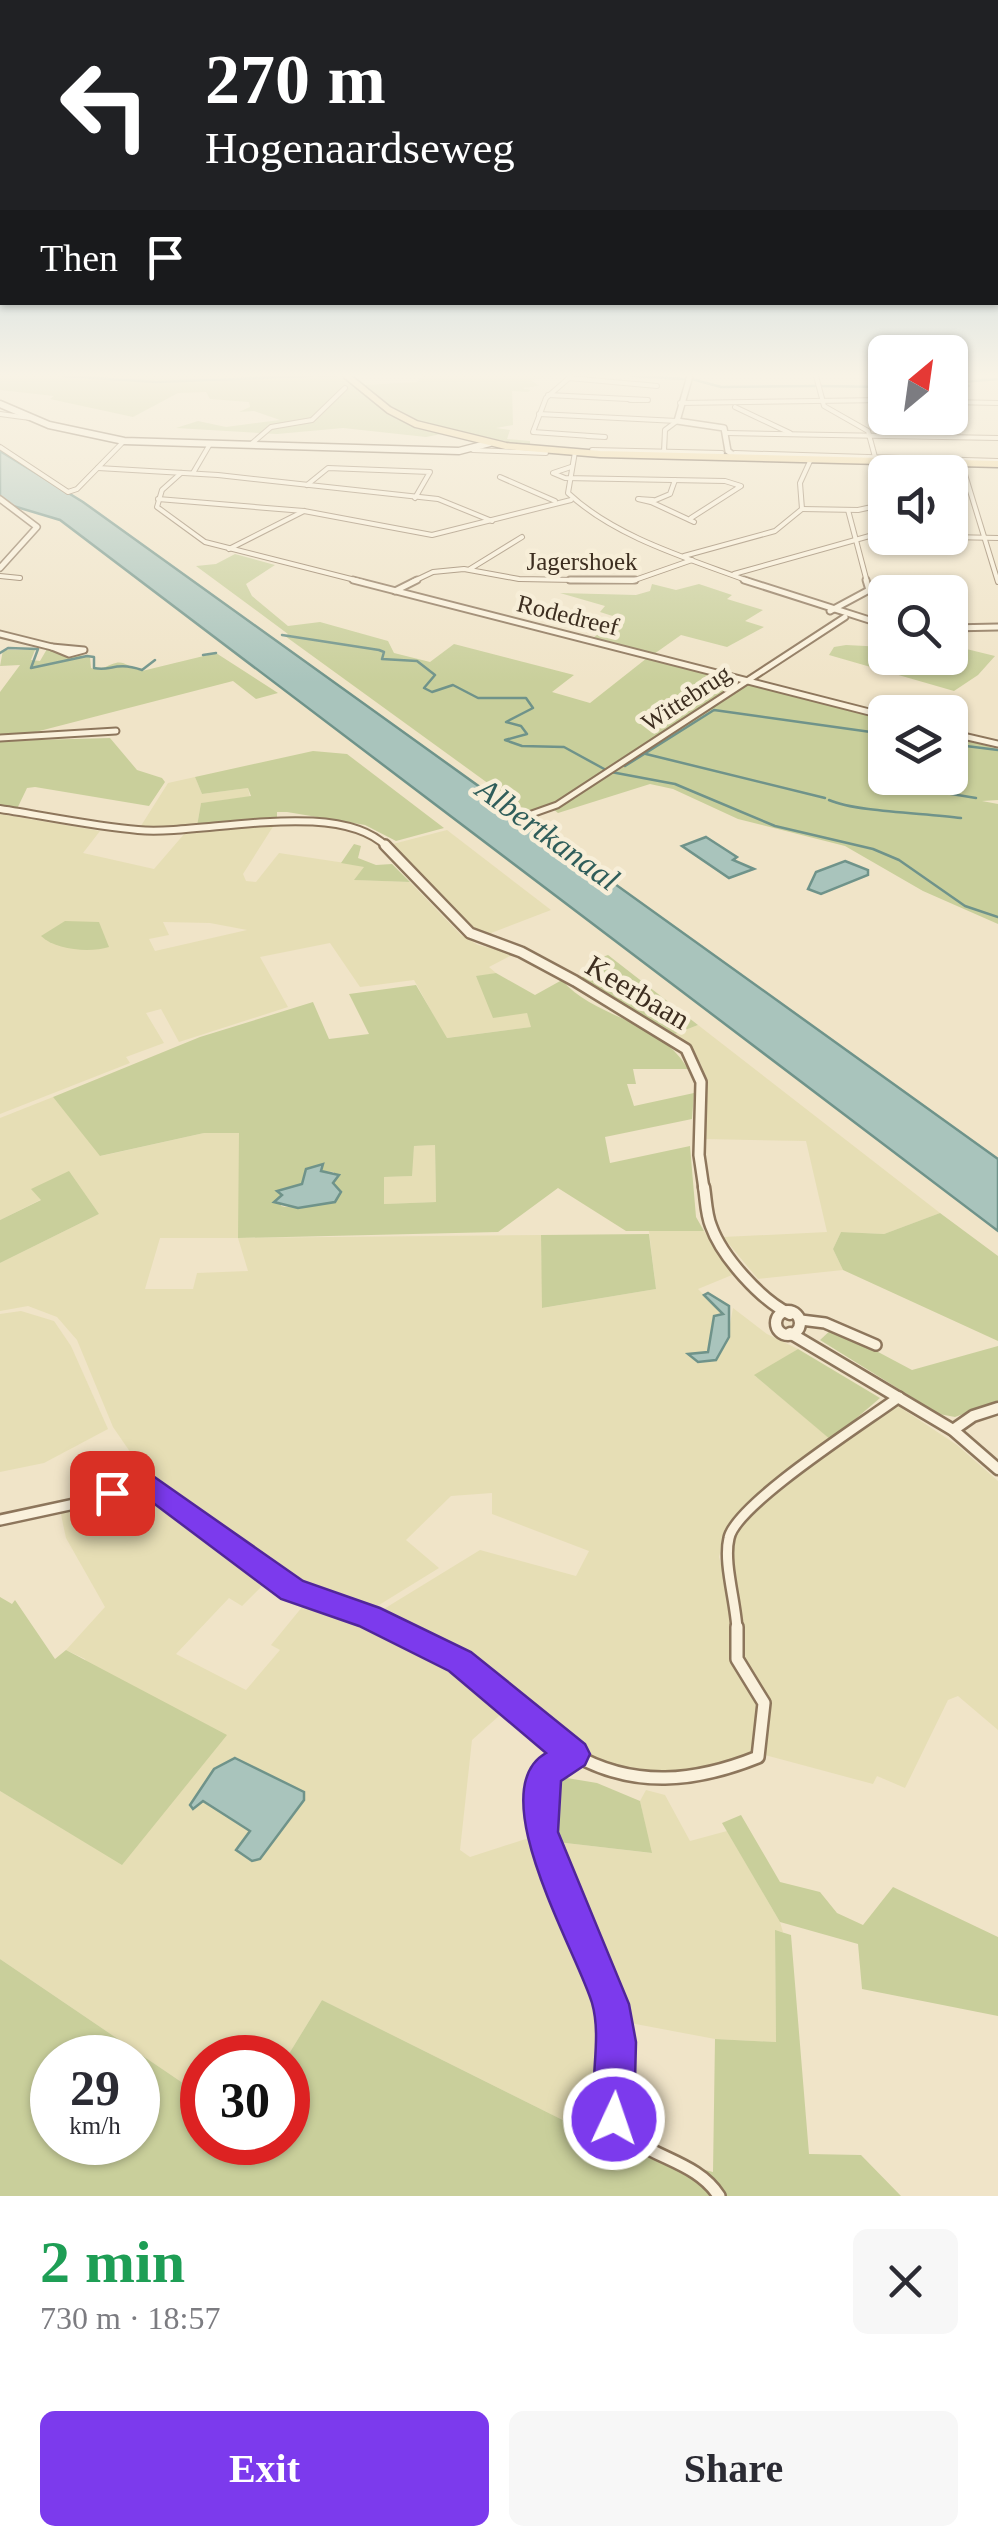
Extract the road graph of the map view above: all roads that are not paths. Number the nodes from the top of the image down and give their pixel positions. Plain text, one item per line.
1 (48, 478) edge
2 (88, 478) edge
3 (174, 478) edge
4 (250, 478) edge
5 (315, 478) edge
6 (426, 478) edge
7 (503, 478) edge
8 (570, 478) edge
9 (595, 478) edge
10 (802, 478) edge
11 (674, 480) junction
12 (968, 484) edge
13 (307, 485) junction
14 (415, 498) junction
15 (0, 499) edge
16 (158, 499) junction
17 (571, 500) junction
18 (557, 502) junction
19 (868, 506) edge
20 (802, 508) junction
21 (848, 510) junction
22 (304, 511) junction
23 (492, 521) junction
24 (868, 536) edge
25 (968, 537) edge
26 (984, 537) junction
27 (522, 538) dead end
28 (856, 538) junction
29 (998, 538) edge
30 (229, 549) junction
31 (684, 556) junction
32 (692, 560) junction
33 (0, 568) edge
34 (469, 570) junction
35 (734, 574) junction
36 (0, 576) edge
37 (20, 578) dead end
38 (998, 582) edge
39 (395, 591) junction
40 (830, 612) junction
41 (845, 617) junction
42 (868, 622) edge
43 (998, 627) edge
44 (968, 628) edge
45 (0, 634) edge
46 (52, 648) junction
47 (748, 681) junction
48 (868, 712) edge
49 (116, 731) dead end
50 (968, 736) edge
51 (0, 738) edge
52 (998, 744) edge
53 (0, 809) edge
54 (526, 816) dead end
55 (388, 846) joint
56 (774, 1312) junction
57 (797, 1327) junction
58 (810, 1342) joint
59 (876, 1346) dead end
60 (900, 1396) junction
61 (998, 1408) edge
62 (953, 1430) junction
63 (998, 1469) edge
64 (0, 1520) edge
65 (573, 1754) junction
66 (719, 2196) edge

1 - 2 street
3 - 16 street
4 - 13 street
5 - 13 street
6 - 14 street
7 - 18 street
8 - 17 street
9 - 11 street
10 - 20 street
11 - 11 street
12 - 26 street
13 - 14 street
14 - 23 street
15 - 33 street
16 - 22 street
16 - 30 street, Rodedreef
17 - 18 street
17 - 31 street
18 - 23 street
19 - 21 street
20 - 21 street
20 - 31 street
21 - 28 street
22 - 23 street
22 - 30 street
24 - 28 street
25 - 26 street
26 - 29 street
26 - 38 street
27 - 34 street, Jagershoek
28 - 35 street
28 - 40 street
30 - 39 street, Rodedreef
31 - 32 street
32 - 34 street, Jagershoek
32 - 35 street
34 - 39 street, Jagershoek
35 - 40 street
36 - 37 street
39 - 47 street, Rodedreef
40 - 41 street
41 - 42 street
41 - 47 street, Wittebrug
43 - 44 street
45 - 46 street
46 - 46 street
47 - 48 street, Rodedreef
47 - 54 street, Wittebrug
49 - 51 street
50 - 52 street
53 - 55 street
55 - 56 street, Keerbaan
56 - 57 street, Keerbaan
56 - 57 street, Keerbaan
57 - 58 street, Keerbaan
57 - 59 street
58 - 60 street, Keerbaan
60 - 62 street, Keerbaan
60 - 65 street
61 - 62 street
62 - 63 street
64 - 65 street
65 - 66 street

